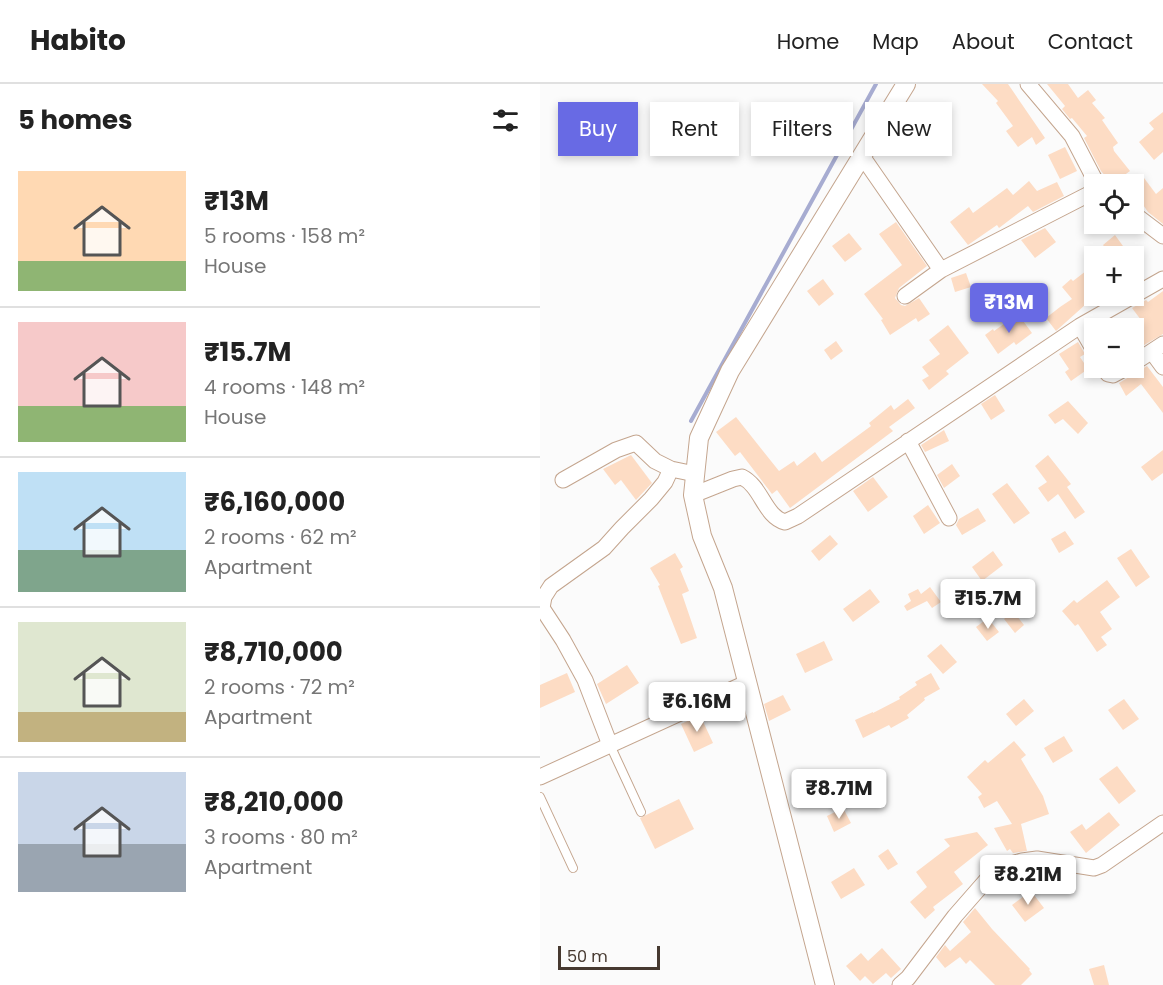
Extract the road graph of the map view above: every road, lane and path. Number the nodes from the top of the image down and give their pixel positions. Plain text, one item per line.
1 (906, 84) edge
2 (1028, 84) edge
3 (862, 156) junction
4 (1092, 174) edge
5 (1084, 197) edge
6 (1144, 222) edge
7 (1163, 236) edge
8 (941, 270) junction
9 (1163, 279) edge
10 (906, 296) dead end
11 (1080, 326) junction
12 (1084, 333) edge
13 (1158, 348) edge
14 (1144, 357) edge
15 (1163, 367) edge
16 (908, 441) junction
17 (671, 469) junction
18 (695, 474) junction
19 (563, 480) dead end
20 (693, 495) junction
21 (950, 518) dead end
22 (746, 683) junction
23 (610, 745) junction
24 (540, 777) edge
25 (540, 797) edge
26 (641, 812) dead end
27 (1163, 823) edge
28 (573, 868) dead end
29 (825, 985) edge
30 (900, 985) edge

1 - 3 street
2 - 4 street
3 - 8 street
3 - 18 street
5 - 8 street
6 - 7 street
8 - 10 street
9 - 11 street
11 - 12 street
11 - 16 street
13 - 14 street
13 - 15 street
16 - 20 street
16 - 21 street
17 - 18 street
17 - 19 street
17 - 23 street
18 - 20 street
20 - 22 street
22 - 23 street
22 - 29 street
23 - 24 street
23 - 26 lane
25 - 28 lane
27 - 30 street

